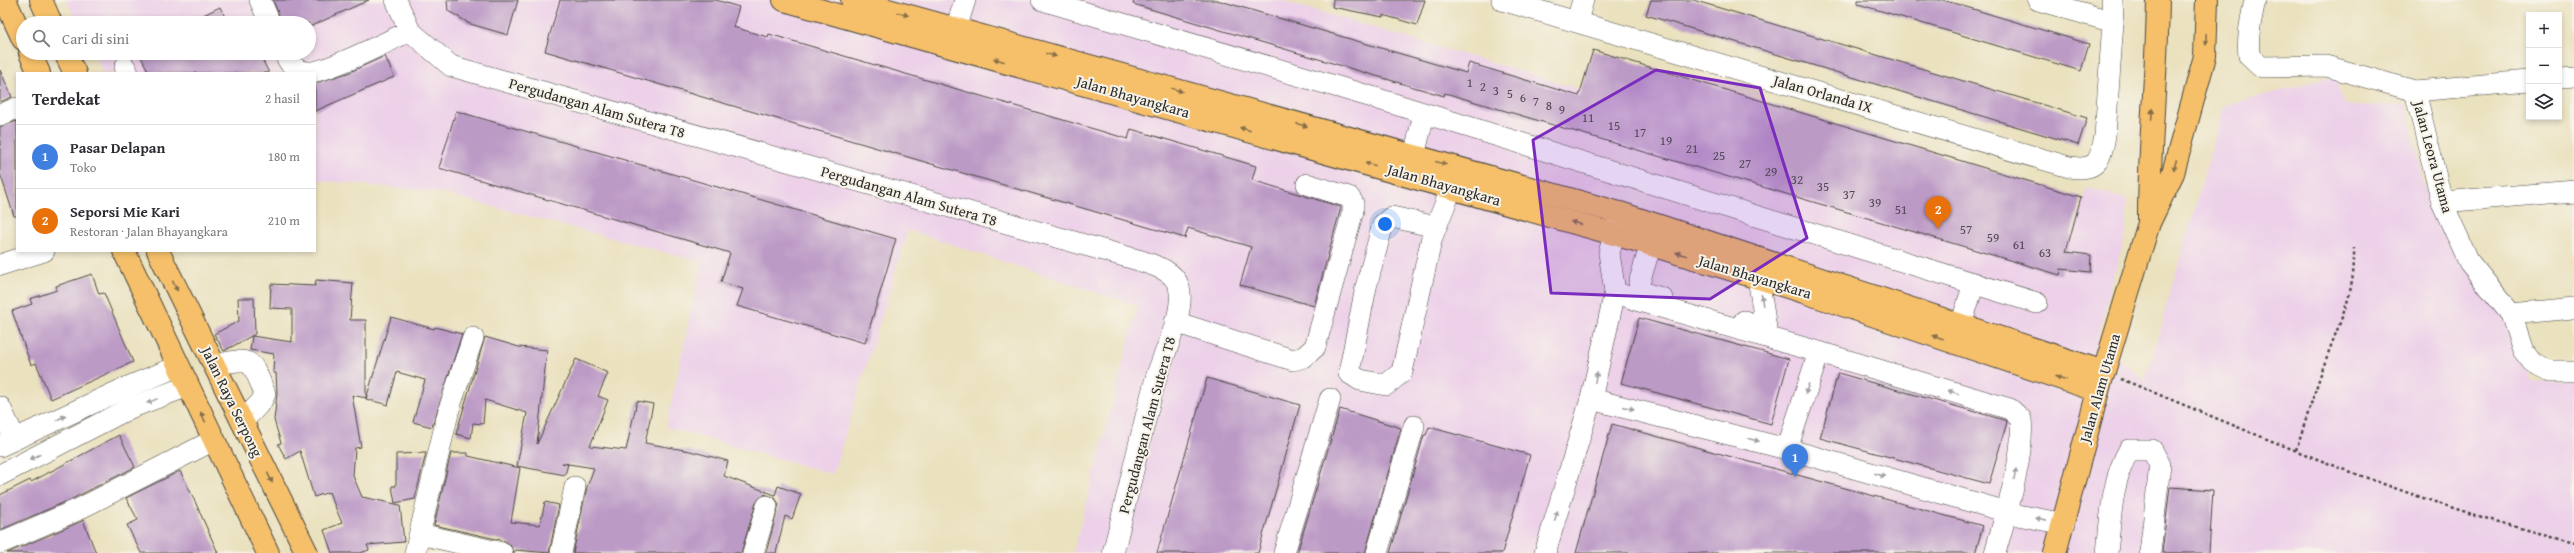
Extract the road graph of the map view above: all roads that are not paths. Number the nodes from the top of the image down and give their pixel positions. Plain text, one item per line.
1 (5, 0) edge
2 (41, 0) edge
3 (260, 0) edge
4 (396, 0) edge
5 (784, 0) edge
6 (852, 0) edge
7 (966, 0) edge
8 (1042, 0) edge
9 (1502, 0) edge
10 (1583, 0) edge
11 (2038, 0) edge
12 (2112, 0) edge
13 (2158, 0) edge
14 (2208, 0) edge
15 (2255, 0) edge
16 (49, 16) edge
17 (267, 16) edge
18 (1577, 21) junction
19 (2113, 22) junction
20 (16, 24) edge
21 (956, 29) junction
22 (410, 31) junction
23 (33, 60) edge
24 (68, 60) edge
25 (288, 60) edge
26 (39, 72) edge
27 (74, 72) edge
28 (2574, 77) edge
29 (2562, 78) edge
30 (2526, 81) edge
31 (2415, 91) junction
32 (16, 108) edge
33 (0, 114) edge
34 (1424, 114) junction
35 (1414, 156) junction
36 (1307, 184) dead end
37 (1452, 187) junction
38 (2574, 191) edge
39 (2442, 202) junction
40 (1620, 213) junction
41 (2149, 223) junction
42 (1436, 227) junction
43 (1614, 234) junction
44 (1649, 234) junction
45 (41, 252) edge
46 (124, 252) edge
47 (158, 252) edge
48 (0, 265) edge
49 (1758, 277) junction
50 (1974, 283) junction
51 (1615, 292) junction
52 (2037, 303) dead end
53 (2574, 308) edge
54 (2511, 314) junction
55 (1175, 322) junction
56 (1961, 325) junction
57 (1766, 328) junction
58 (473, 338) dead end
59 (1819, 352) junction
60 (1863, 356) dead end
61 (214, 365) junction
62 (179, 366) junction
63 (2574, 371) edge
64 (2101, 381) junction
65 (188, 386) junction
66 (123, 389) junction
67 (1330, 399) dead end
68 (1591, 399) junction
69 (0, 406) edge
70 (130, 408) junction
71 (242, 422) junction
72 (1414, 426) dead end
73 (214, 440) junction
74 (8, 442) edge
75 (1787, 449) junction
76 (0, 475) edge
77 (575, 487) dead end
78 (767, 506) dead end
79 (2007, 512) junction
80 (2064, 524) junction
81 (0, 543) edge
82 (418, 544) edge
83 (268, 553) edge
84 (306, 553) edge
85 (502, 553) edge
86 (561, 553) edge
87 (753, 553) edge
88 (1113, 553) edge
89 (1284, 553) edge
90 (1377, 553) edge
91 (1545, 553) edge
92 (1995, 553) edge
93 (2055, 553) edge
94 (2107, 553) edge
95 (2150, 553) edge

1 - 20 main road
2 - 16 main road
3 - 17 street
4 - 22 street, Pergudangan Alam Sutera T8
37 -> 5 main road, Jalan Bhayangkara
6 -> 21 main road, Jalan Bhayangkara
7 - 21 street
8 - 34 street
9 - 18 street, Jalan Orlanda IX
10 - 18 street
11 - 19 street
12 - 19 street
41 -> 13 main road, Jalan Alam Utama
14 -> 41 main road, Jalan Alam Utama
15 - 31 street, Jalan Leora Utama
18 - 19 street, Jalan Orlanda IX
21 -> 35 main road, Jalan Bhayangkara
22 - 25 street
22 - 55 street, Pergudangan Alam Sutera T8
23 - 26 main road
24 - 27 main road
28 - 29 street
30 - 31 street
31 - 39 street, Jalan Leora Utama
32 - 33 street
34 - 35 street
34 - 50 street
35 -> 40 main road, Jalan Bhayangkara
36 - 55 street
37 - 42 street
43 -> 37 main road, Jalan Bhayangkara
38 - 39 street
39 - 54 street, Jalan Leora Utama
40 - 43 street
40 - 44 main road, Jalan Bhayangkara
41 - 64 main road, Jalan Alam Utama
42 - 42 street
43 - 44 main road, Jalan Bhayangkara
43 - 51 street
49 -> 44 main road, Jalan Bhayangkara
44 - 51 street
44 - 56 main road, Jalan Bhayangkara
44 - 57 street
45 - 48 street
46 - 62 main road, Jalan Raya Serpong
47 -> 61 main road, Jalan Raya Serpong
57 -> 49 street
64 -> 49 main road, Jalan Bhayangkara
50 - 52 street
50 - 56 street
51 - 59 street
68 -> 51 street
53 - 54 street
54 - 63 street, Jalan Leora Utama
55 - 88 street, Pergudangan Alam Sutera T8
56 - 64 main road, Jalan Bhayangkara
57 - 60 street
58 - 82 street
59 -> 75 street
79 -> 59 street
61 - 71 main road, Jalan Raya Serpong
61 - 71 street
62 - 65 main road, Jalan Raya Serpong
62 - 66 street
64 - 80 main road, Jalan Alam Utama
65 -> 70 street
73 -> 65 main road, Jalan Raya Serpong
66 - 70 street
74 -> 66 street
67 - 89 street
68 -> 75 street
91 -> 68 street
69 - 74 street
70 -> 76 street
71 -> 84 main road, Jalan Raya Serpong
72 - 90 street
73 - 81 street
73 - 83 main road, Jalan Raya Serpong
75 -> 79 street
77 - 86 street
78 - 87 street
80 -> 79 street
79 - 92 street
80 - 93 main road, Jalan Alam Utama
82 - 85 street
94 - 95 street

